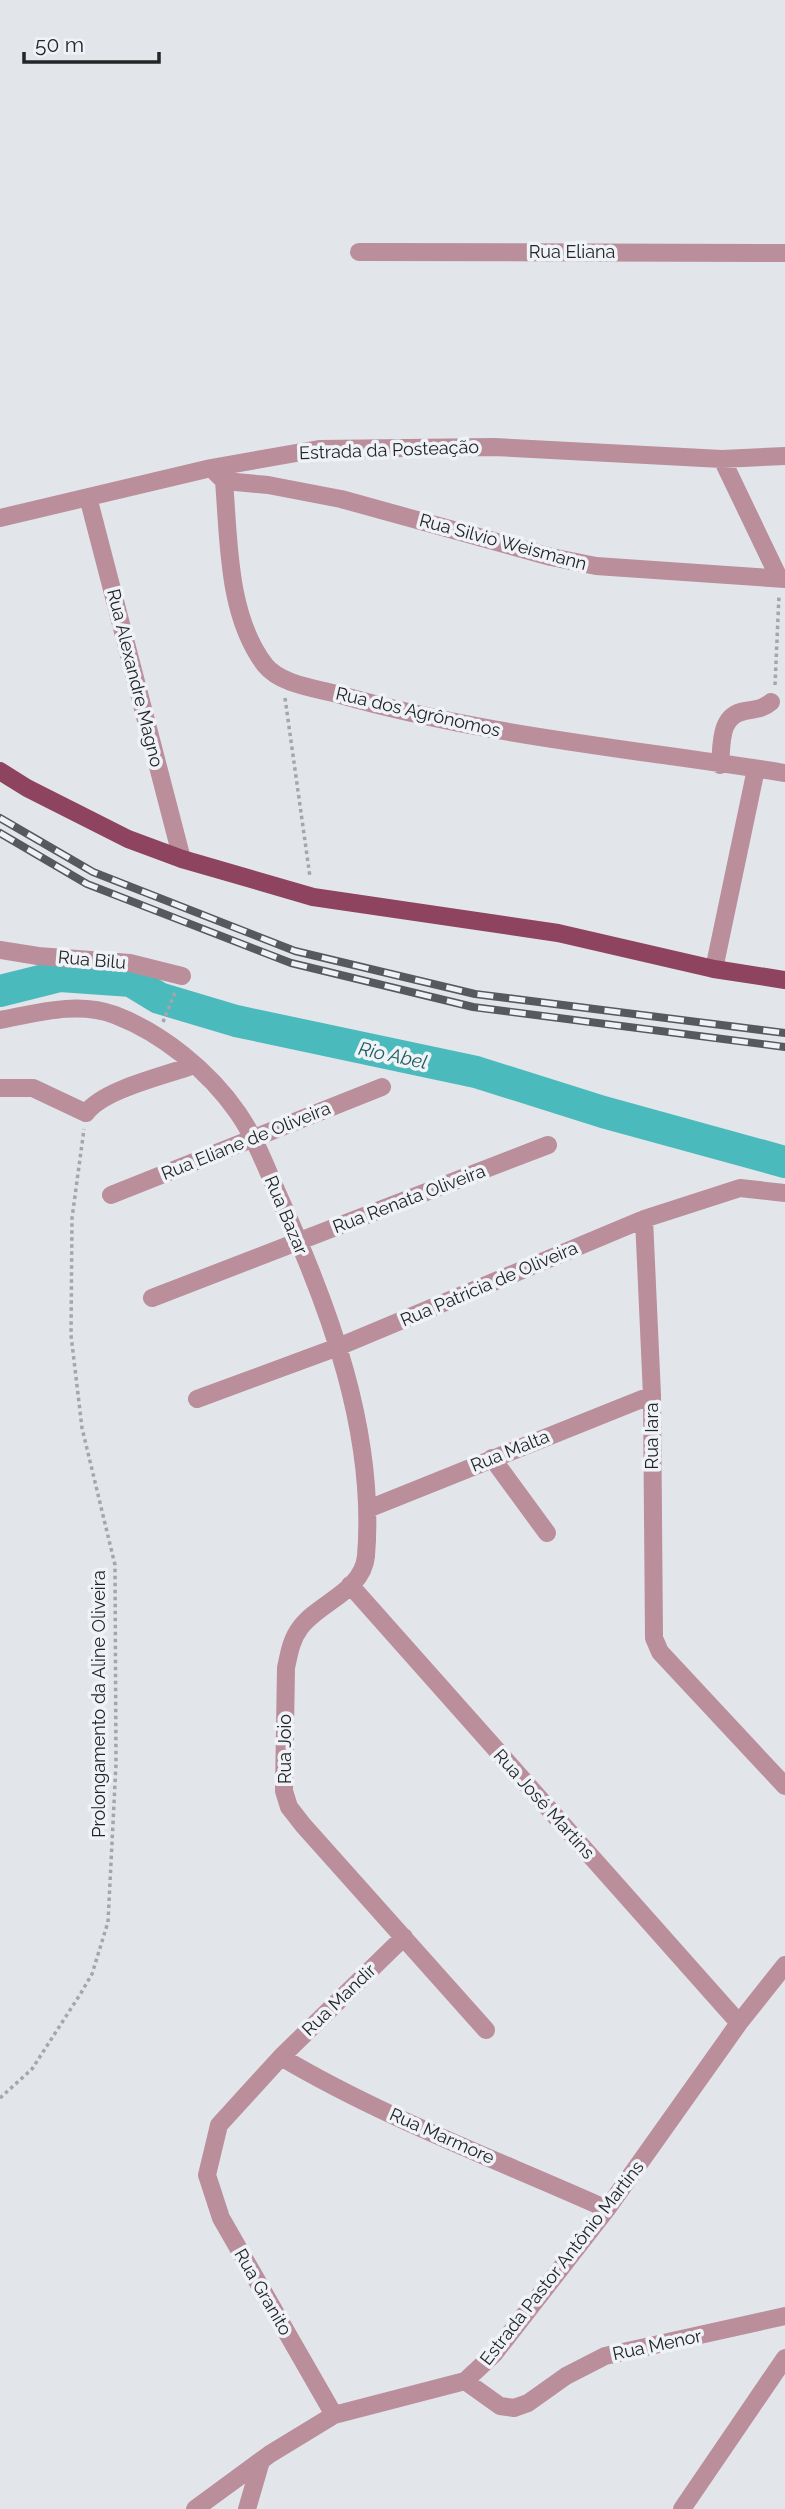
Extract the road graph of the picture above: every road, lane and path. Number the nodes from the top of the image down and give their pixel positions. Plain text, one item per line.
1 (359, 252) dead end
2 (785, 253) edge
3 (785, 456) edge
4 (722, 459) junction
5 (211, 468) junction
6 (224, 481) junction
7 (88, 497) junction
8 (0, 519) edge
9 (782, 579) edge
10 (282, 678) junction
11 (771, 702) joint
12 (720, 765) junction
13 (756, 769) junction
14 (0, 771) edge
15 (785, 773) edge
16 (182, 859) junction
17 (313, 897) junction
18 (0, 950) edge
19 (714, 970) junction
20 (785, 980) edge
21 (180, 982) joint
22 (165, 1016) dead end
23 (0, 1020) edge
24 (194, 1065) junction
25 (382, 1087) dead end
26 (0, 1088) edge
27 (86, 1113) junction
28 (253, 1139) junction
29 (548, 1145) dead end
30 (785, 1193) edge
31 (111, 1195) dead end
32 (644, 1219) junction
33 (299, 1241) junction
34 (152, 1298) dead end
35 (338, 1347) junction
36 (652, 1395) junction
37 (197, 1399) dead end
38 (492, 1458) junction
39 (368, 1509) junction
40 (547, 1533) dead end
41 (350, 1585) junction
42 (785, 1786) edge
43 (404, 1937) junction
44 (785, 1965) edge
45 (738, 2023) junction
46 (486, 2029) dead end
47 (281, 2057) junction
48 (0, 2098) edge
49 (208, 2163) joint
50 (607, 2208) junction
51 (785, 2316) edge
52 (785, 2358) edge
53 (465, 2381) junction
54 (334, 2415) junction
55 (261, 2462) junction
56 (195, 2509) edge
57 (247, 2509) edge
58 (682, 2509) edge

1 - 2 street, Rua Eliana
3 - 4 street, Estrada da Posteação
4 - 5 street, Estrada da Posteação
4 - 9 street
5 - 6 street
5 - 7 street, Estrada da Posteação
6 - 9 street, Rua Silvio Weismann
6 - 10 street, Rua dos Agrônomos
7 - 8 street, Estrada da Posteação
7 - 16 street, Rua Alexandre Magno
9 - 11 path
10 - 12 street, Rua dos Agrônomos
10 - 17 path
11 - 12 street
12 - 13 street, Rua dos Agrônomos
13 - 15 street, Rua dos Agrônomos
13 - 19 street
14 - 16 main road
16 - 17 main road
17 - 19 main road
18 - 21 street, Rua Bilu
19 - 20 main road
21 - 22 path
23 - 24 street, Rua Bazar
24 - 27 street
24 - 28 street, Rua Bazar
25 - 28 street, Rua Eliane de Oliveira
26 - 27 street
27 - 48 path, Prolongamento da Aline Oliveira
28 - 31 street, Rua Eliane de Oliveira
28 - 33 street, Rua Bazar
29 - 33 street, Rua Renata Oliveira
30 - 32 street, Rua Patricia de Oliveira
32 - 35 street, Rua Patricia de Oliveira
32 - 36 street, Rua Iara
33 - 34 street, Rua Renata Oliveira
33 - 35 street, Rua Bazar
35 - 37 street, Rua Patricia de Oliveira
35 - 39 street, Rua Bazar
36 - 38 street, Rua Malta
36 - 42 street, Rua Iara
38 - 39 street, Rua Malta
38 - 40 street
39 - 41 street, Rua Bazar
41 - 43 street, Rua Joio
41 - 45 street, Rua José Martins
43 - 46 street
43 - 47 street, Rua Mandir
44 - 45 street, Estrada Pastor Antônio Martins
45 - 50 street, Estrada Pastor Antônio Martins
47 - 49 street, Rua Mandir
47 - 50 street, Rua Marmore
49 - 54 street, Rua Granito
50 - 53 street, Estrada Pastor Antônio Martins
51 - 53 street, Rua Menor
52 - 58 street
53 - 54 street, Estrada Pastor Antônio Martins
54 - 55 street, Estrada Pastor Antônio Martins
55 - 56 street, Estrada Pastor Antônio Martins
55 - 57 street

